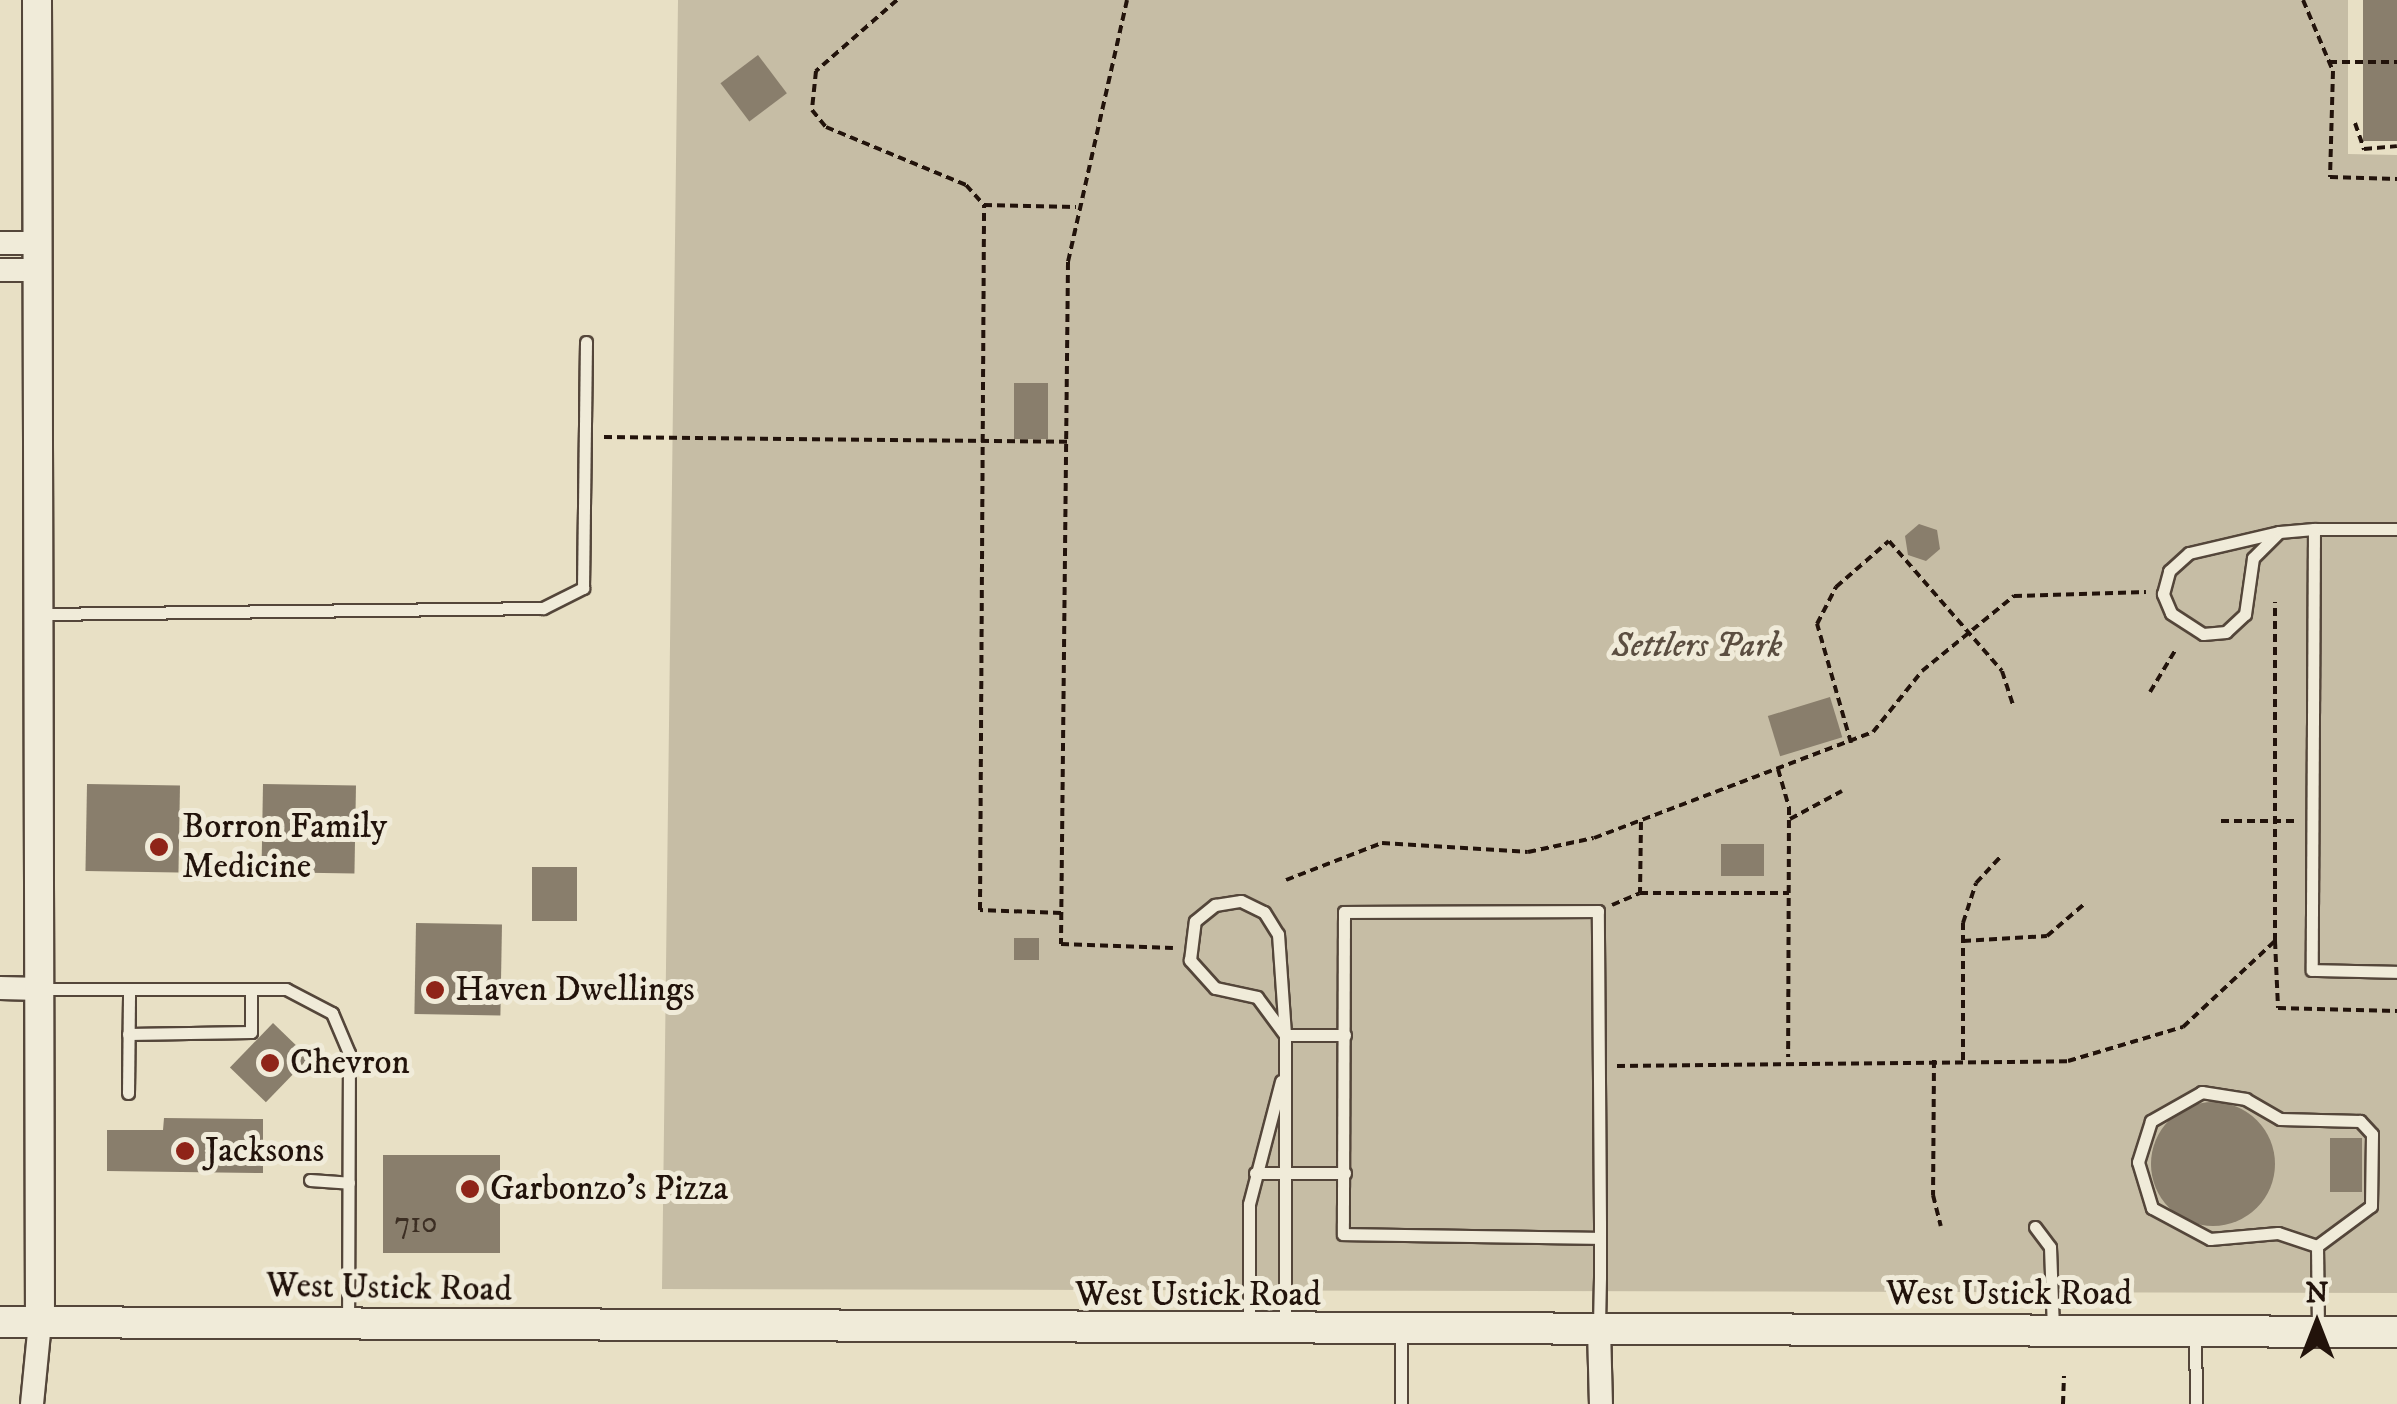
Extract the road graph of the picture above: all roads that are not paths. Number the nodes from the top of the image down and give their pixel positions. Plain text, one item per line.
1 (37, 0) edge
2 (0, 243) edge
3 (36, 257) junction
4 (0, 270) edge
5 (586, 342) dead end
6 (2397, 529) edge
7 (2314, 530) junction
8 (2279, 532) junction
9 (39, 614) junction
10 (2397, 972) edge
11 (0, 988) edge
12 (40, 988) junction
13 (129, 989) junction
14 (251, 989) junction
15 (128, 1034) junction
16 (1285, 1035) junction
17 (1345, 1035) junction
18 (1285, 1067) junction
19 (128, 1093) dead end
20 (1255, 1172) junction
21 (1285, 1172) junction
22 (1345, 1172) junction
23 (310, 1180) dead end
24 (348, 1183) junction
25 (2035, 1227) dead end
26 (1600, 1238) junction
27 (2317, 1246) junction
28 (0, 1322) edge
29 (40, 1322) junction
30 (348, 1324) junction
31 (1599, 1330) junction
32 (1401, 1331) junction
33 (1249, 1332) junction
34 (2053, 1332) junction
35 (2195, 1332) junction
36 (2318, 1332) junction
37 (2397, 1332) edge
38 (1284, 1333) junction
39 (32, 1404) edge
40 (1402, 1404) edge
41 (1601, 1404) edge
42 (2196, 1404) edge

1 - 3 street
2 - 3 street
3 - 4 street
3 - 9 street
5 - 9 lane
6 - 7 lane
7 - 8 lane
7 - 10 lane
8 - 8 lane
9 - 12 street
11 - 12 street
12 - 13 lane
12 - 29 street
13 - 14 lane
13 - 15 lane
14 - 15 lane
14 - 24 lane
15 - 19 lane
16 - 16 lane
16 - 17 lane
16 - 18 lane
17 - 22 lane
17 - 26 lane
18 - 20 lane
18 - 21 lane
20 - 21 lane
20 - 33 lane
21 - 22 lane
21 - 38 lane
22 - 26 lane
23 - 24 lane
24 - 30 lane
25 - 34 lane
26 - 31 lane
27 - 27 lane
27 - 36 lane
28 - 29 main road, West Ustick Road
29 - 30 main road, West Ustick Road
29 - 39 street
30 - 33 main road, West Ustick Road
31 - 32 main road, West Ustick Road
31 - 34 main road, West Ustick Road
31 - 41 street
32 - 38 main road, West Ustick Road
32 - 40 lane
33 - 38 main road, West Ustick Road
34 - 35 main road, West Ustick Road
35 - 36 main road, West Ustick Road
35 - 42 lane
36 - 37 main road, West Ustick Road

